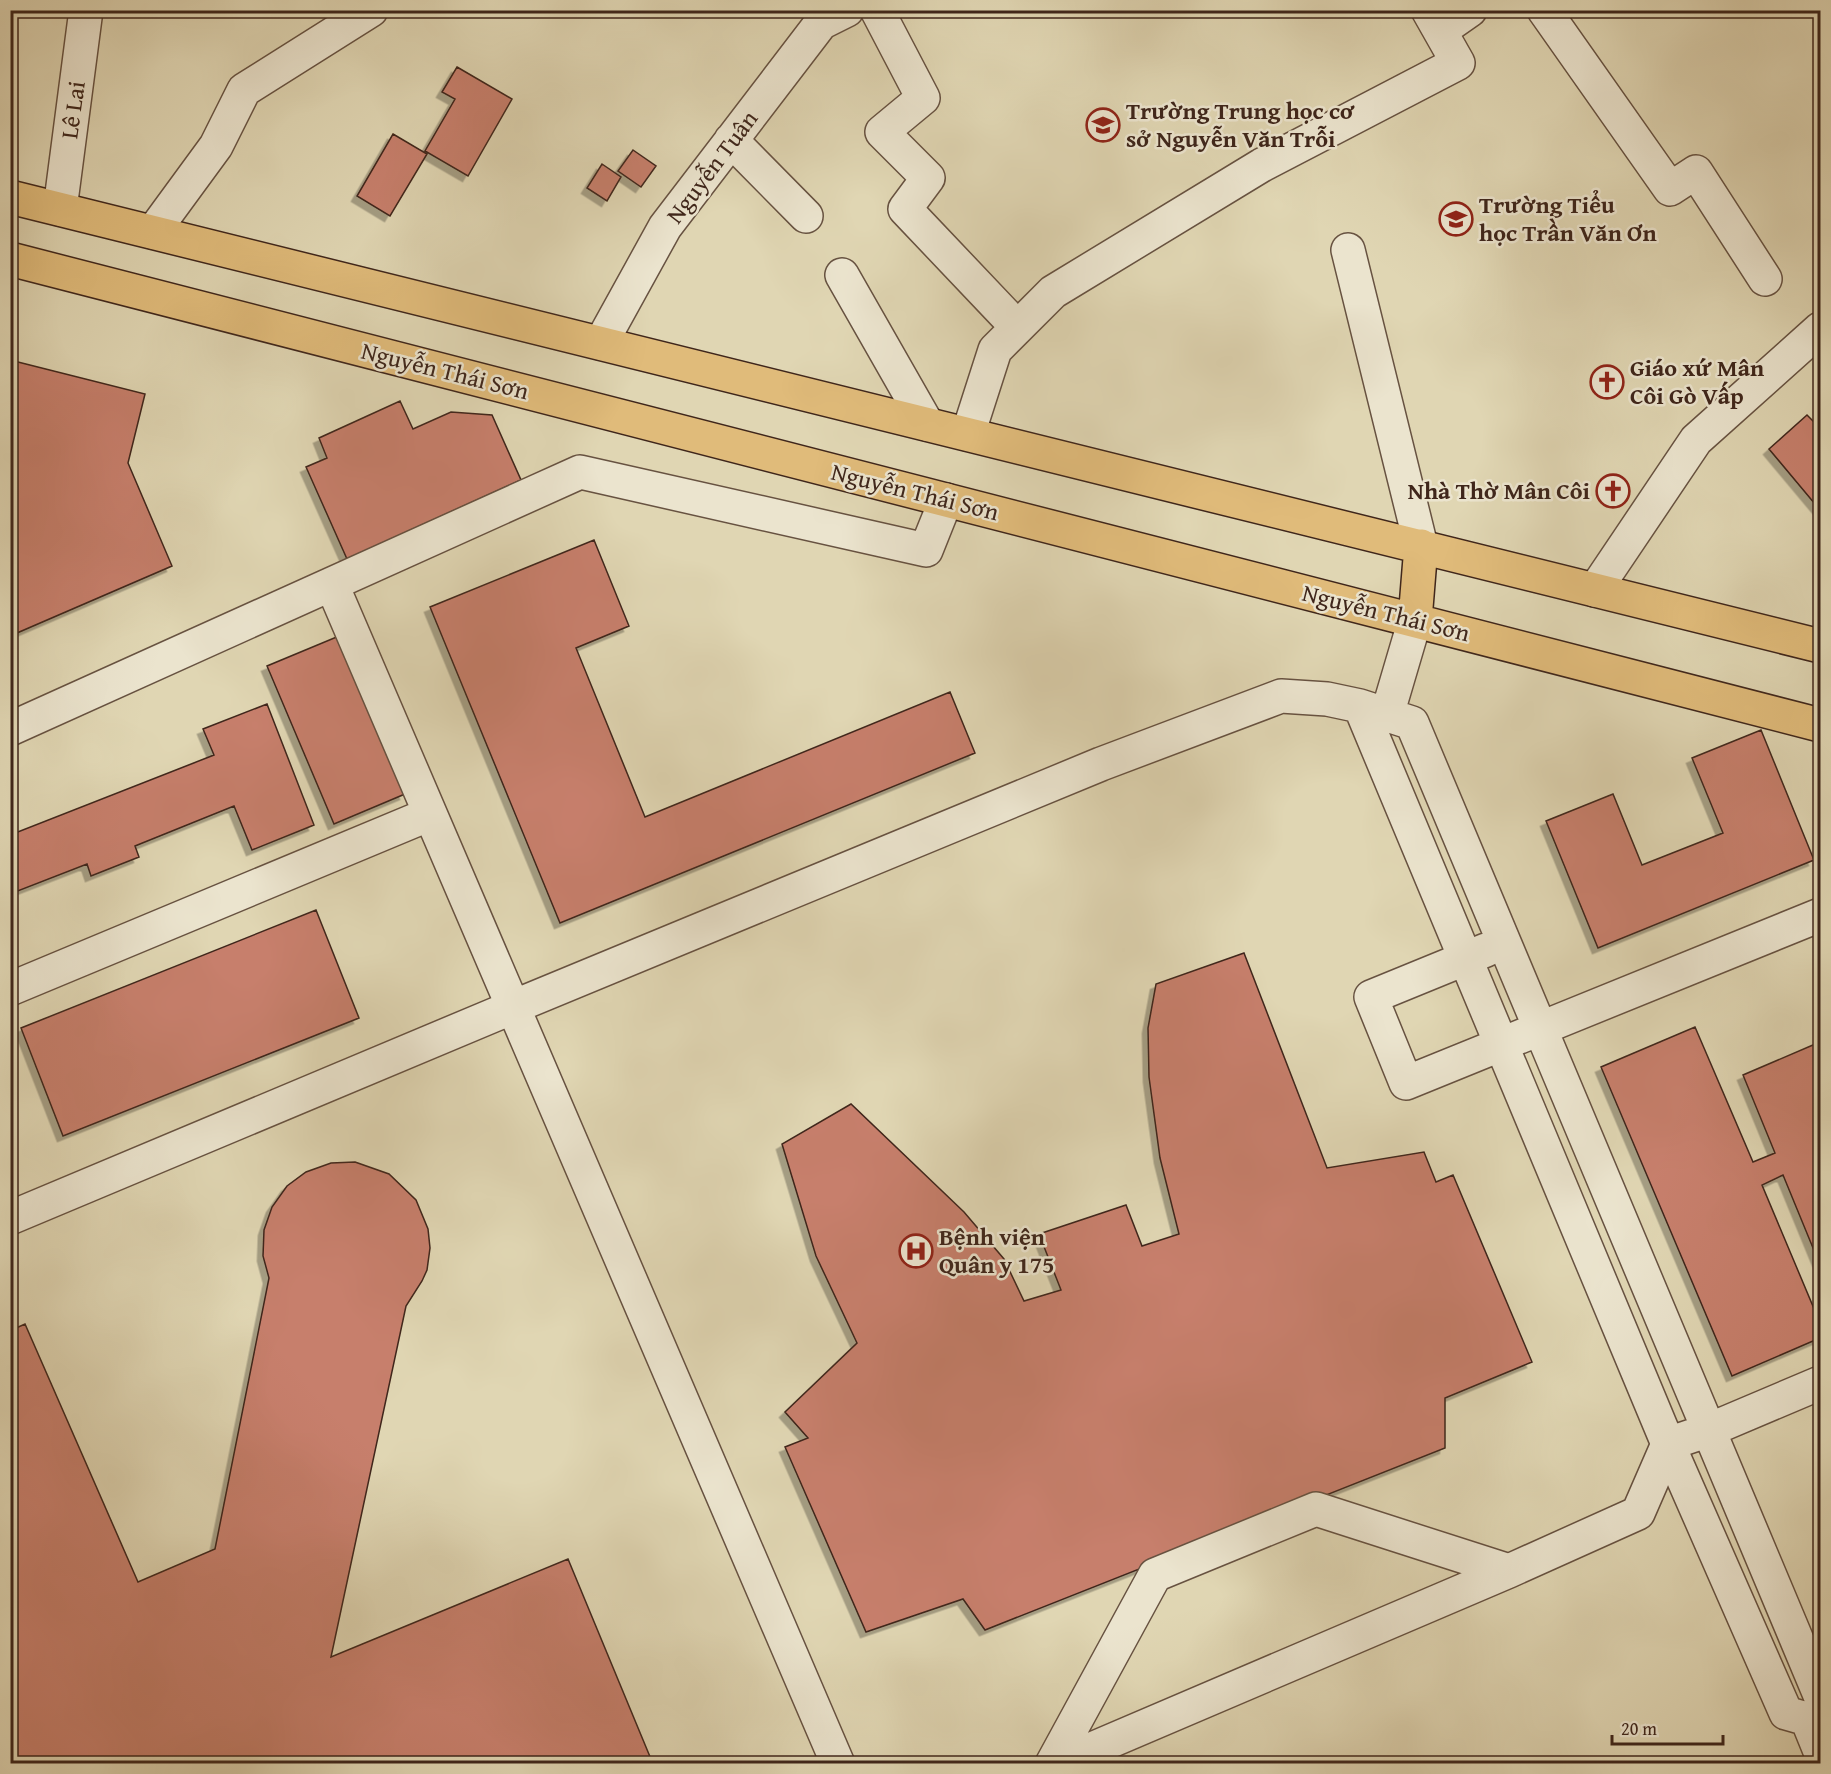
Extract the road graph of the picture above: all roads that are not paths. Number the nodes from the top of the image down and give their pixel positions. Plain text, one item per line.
1 (86, 10) edge
2 (371, 10) edge
3 (847, 10) edge
4 (877, 10) edge
5 (1470, 10) edge
6 (1544, 10) edge
7 (1434, 21) edge
8 (732, 140) junction
9 (10, 197) edge
10 (60, 209) junction
11 (806, 216) dead end
12 (153, 232) junction
13 (1348, 250) dead end
14 (10, 259) edge
15 (842, 275) dead end
16 (1765, 279) dead end
17 (1017, 327) junction
18 (1821, 329) edge
19 (601, 343) junction
20 (927, 424) junction
21 (968, 434) junction
22 (946, 500) junction
23 (1421, 546) junction
24 (332, 585) junction
25 (1595, 590) junction
26 (1414, 620) junction
27 (1821, 645) edge
28 (1373, 710) junction
29 (1821, 724) edge
30 (10, 729) edge
31 (430, 814) junction
32 (1821, 915) edge
33 (1504, 944) junction
34 (1466, 958) junction
35 (10, 989) edge
36 (513, 1007) junction
37 (1541, 1028) junction
38 (1502, 1044) junction
39 (10, 1218) edge
40 (1821, 1383) edge
41 (1709, 1430) junction
42 (1668, 1444) junction
43 (1509, 1571) junction
44 (1816, 1703) edge
45 (1821, 1751) edge
46 (838, 1764) edge
47 (1054, 1764) edge

1 - 10 street, Lê Lai
2 - 12 street
3 - 8 street, Nguyễn Tuân
4 - 17 street
5 - 7 street
6 - 16 street
7 - 17 street
8 - 11 street
8 - 19 street, Nguyễn Tuân
9 - 10 main road
10 - 12 main road
12 - 19 main road
13 - 23 street
14 - 22 main road, Nguyễn Thái Sơn
15 - 20 street
17 - 21 street
18 - 25 street
19 - 20 main road
20 - 21 main road
21 - 23 main road
22 - 24 street
22 - 26 main road, Nguyễn Thái Sơn
23 - 25 main road
23 - 26 main road
24 - 30 street
24 - 31 street
25 - 27 main road
26 - 28 street
26 - 29 main road, Nguyễn Thái Sơn
28 - 33 street
28 - 34 street
28 - 36 street
31 - 35 street
31 - 36 street
32 - 37 street
33 - 34 street
33 - 37 street
34 - 38 street
34 - 38 street
36 - 39 street
36 - 46 street
37 - 38 street
37 - 41 street
38 - 42 street
40 - 41 street
41 - 42 street
41 - 44 street
42 - 43 street
42 - 44 street
43 - 47 street
43 - 47 street
44 - 45 street

